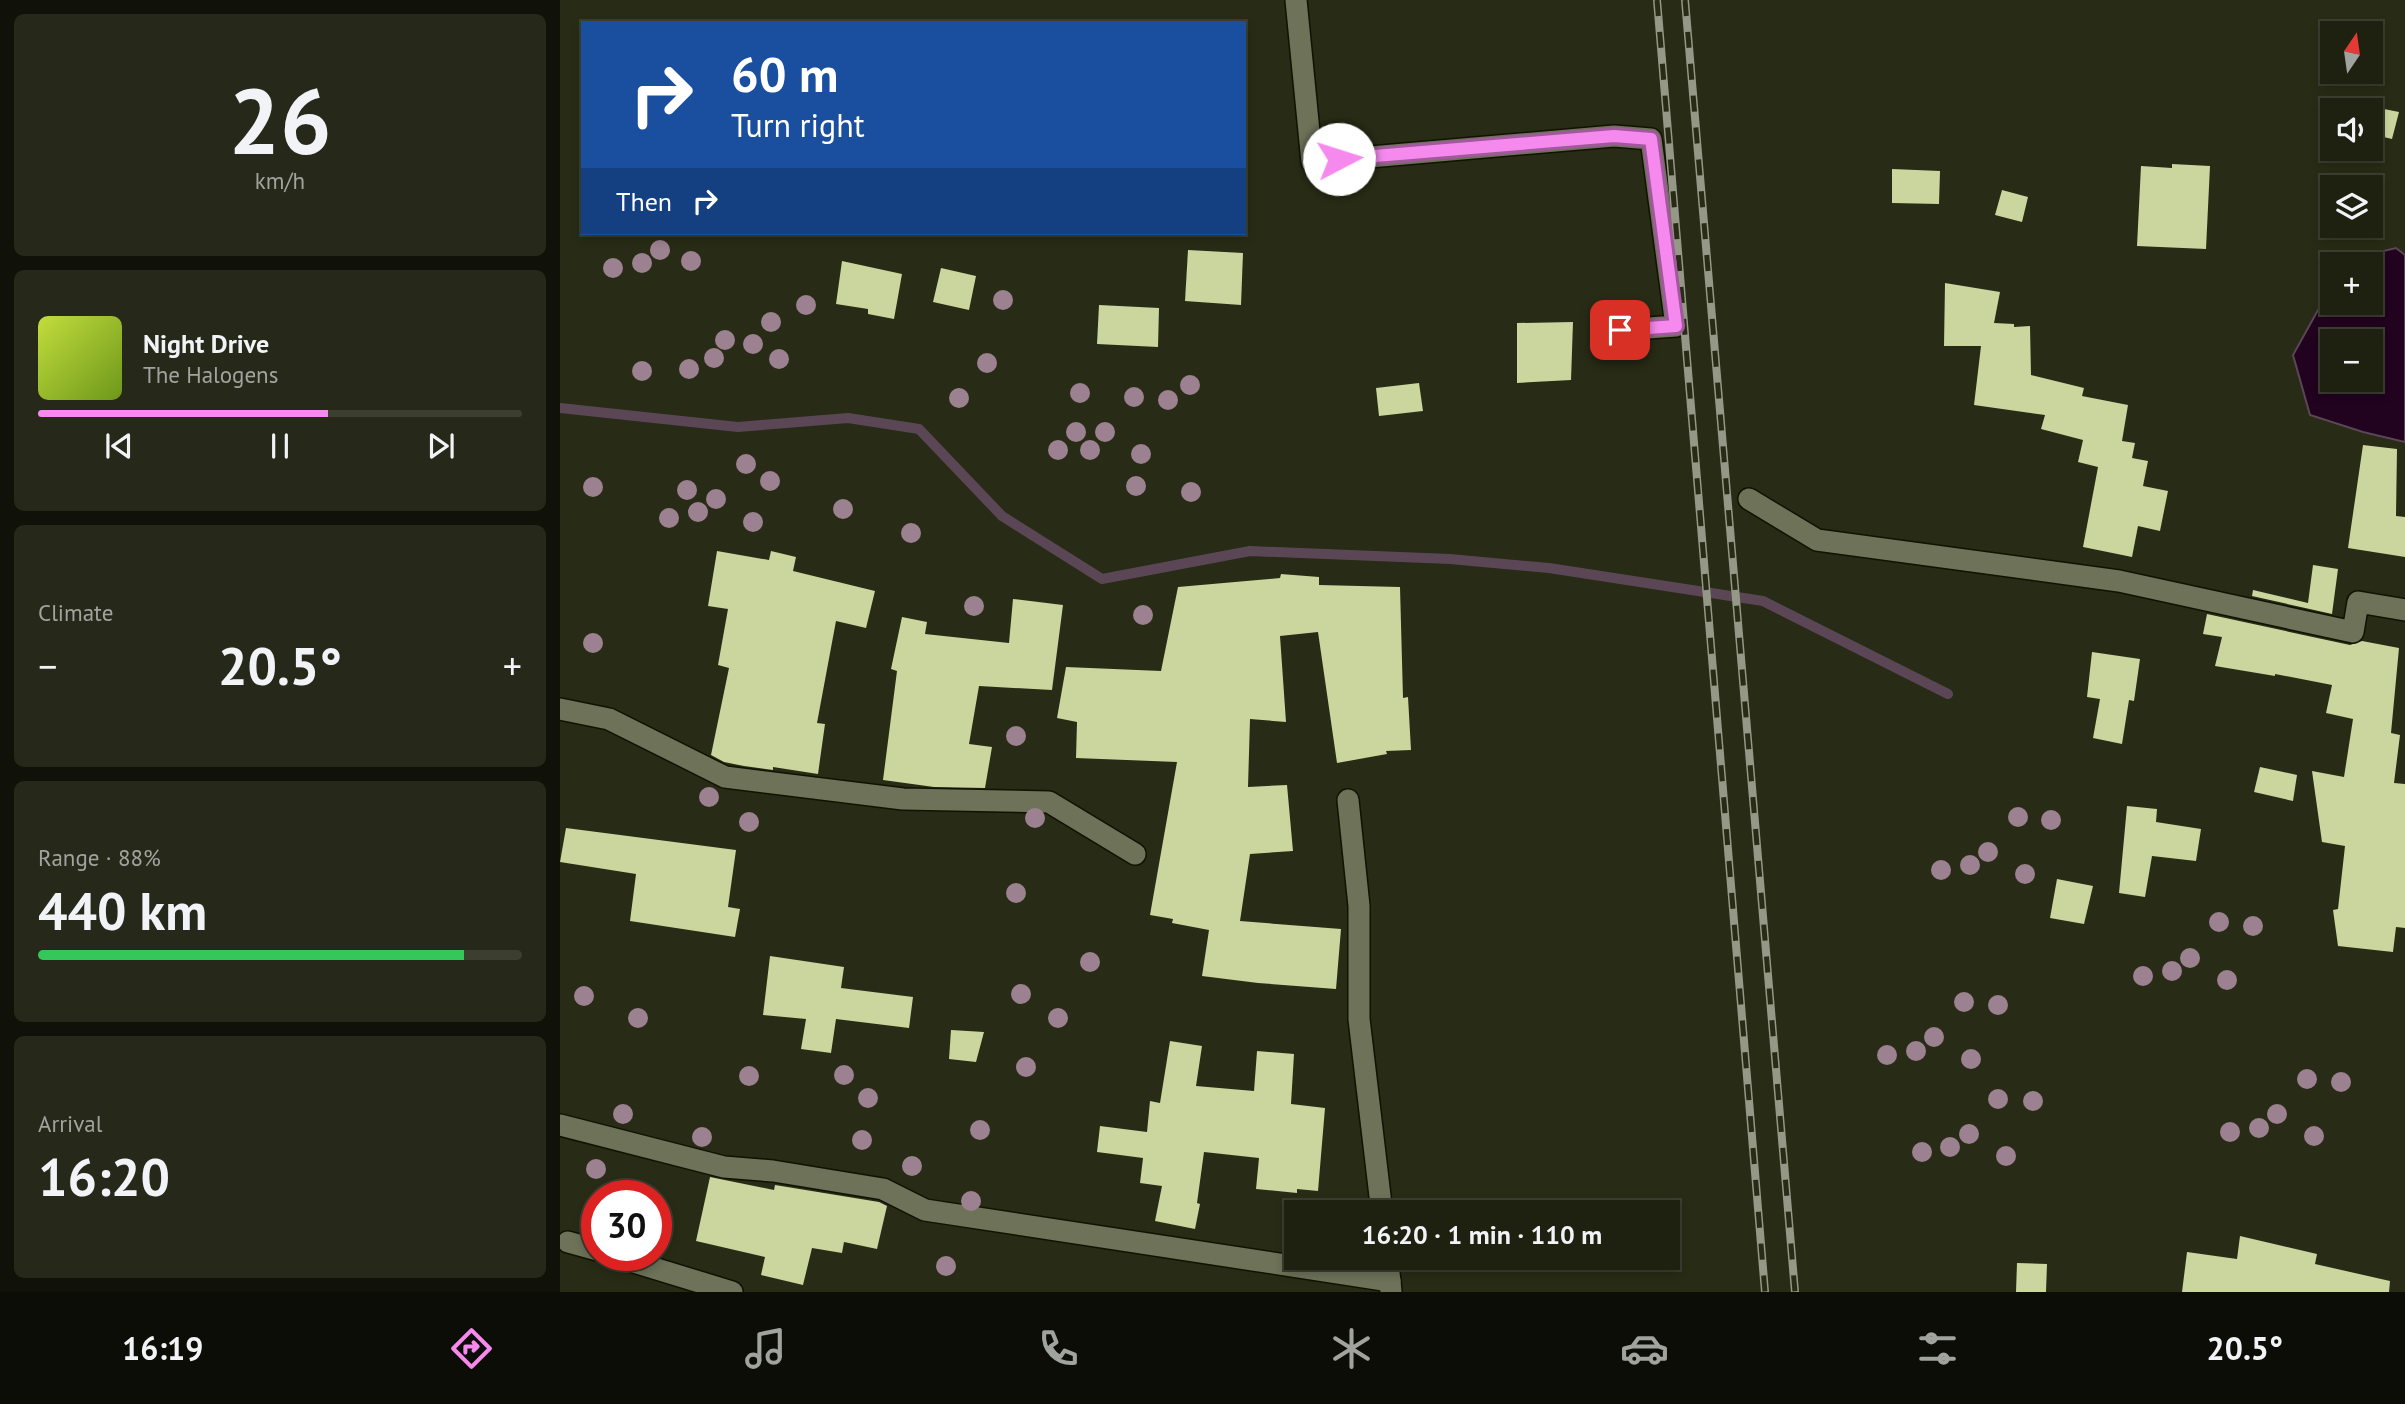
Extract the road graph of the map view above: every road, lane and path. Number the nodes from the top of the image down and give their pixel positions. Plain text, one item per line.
1 (1296, 0) edge
2 (1620, 330) dead end
3 (1749, 499) dead end
4 (2405, 610) edge
5 (560, 709) edge
6 (1349, 800) dead end
7 (1135, 854) dead end
8 (560, 1125) edge
9 (1380, 1200) edge
10 (568, 1241) dead end
11 (581, 1245) edge
12 (663, 1271) edge
13 (1391, 1287) edge
14 (732, 1292) edge

1 - 2 street
3 - 4 street
5 - 7 street
6 - 9 street
8 - 13 street
10 - 11 street
12 - 14 street

